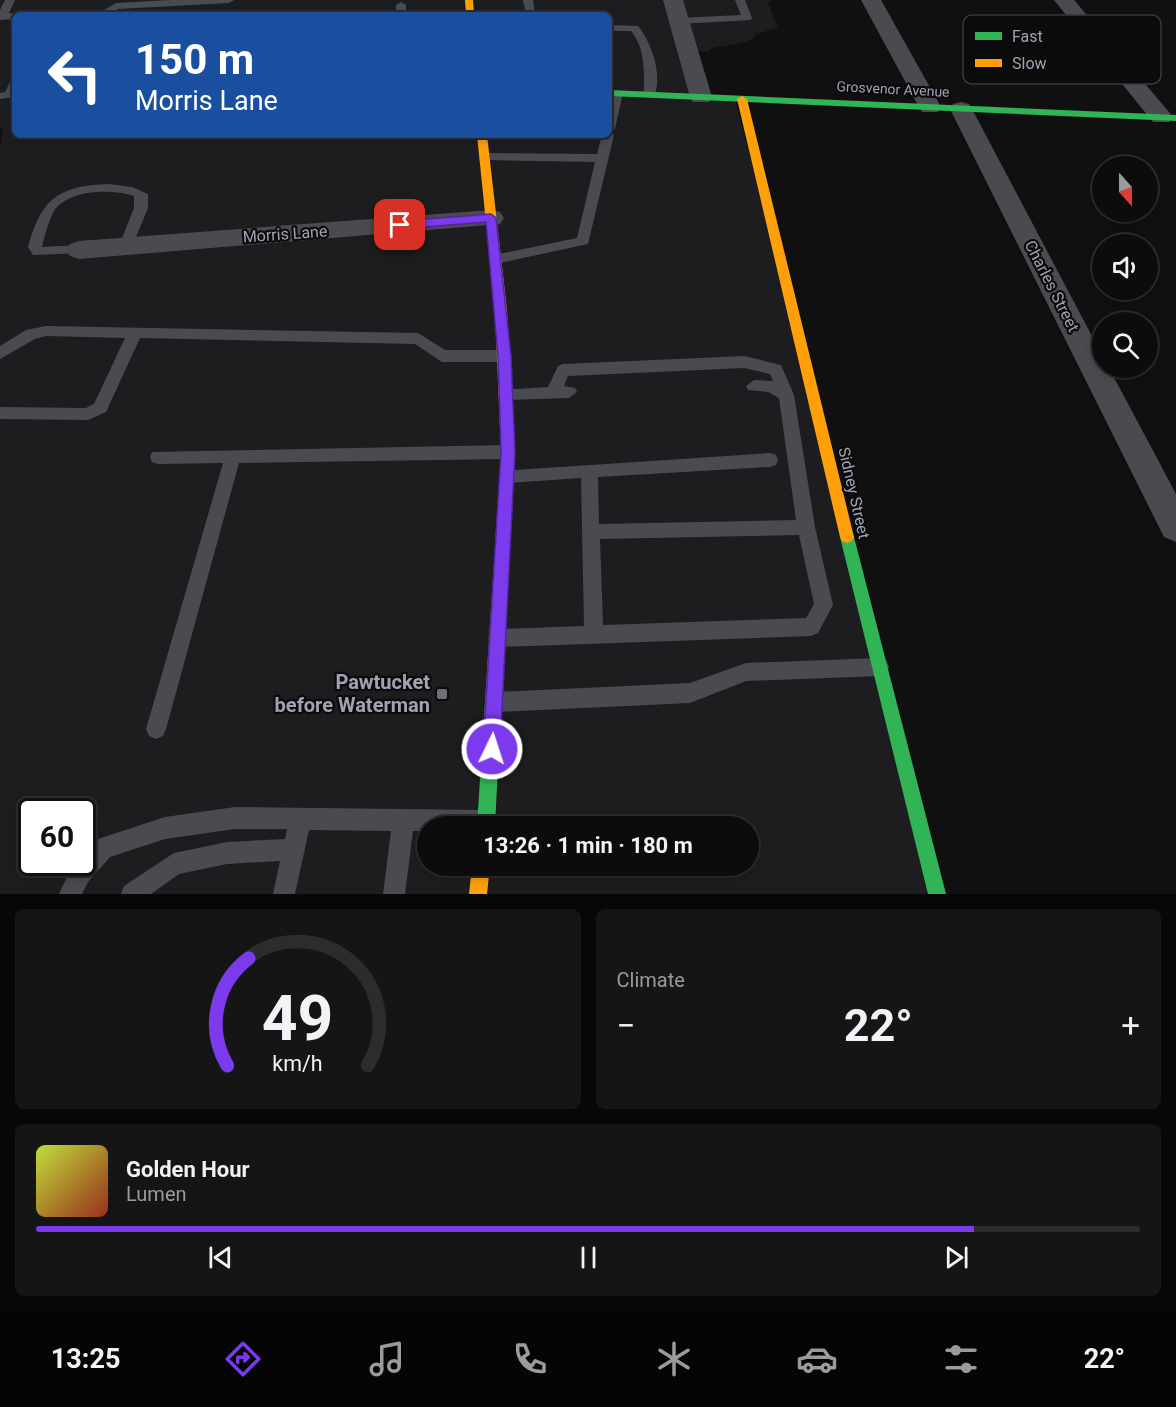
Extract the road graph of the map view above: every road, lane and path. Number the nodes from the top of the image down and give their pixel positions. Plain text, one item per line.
1 (10, 0) edge
2 (229, 0) edge
3 (673, 0) edge
4 (740, 0) edge
5 (871, 0) edge
6 (1064, 0) edge
7 (105, 12) edge
8 (1077, 15) edge
9 (12, 16) edge
10 (679, 21) junction
11 (612, 28) edge
12 (1139, 84) edge
13 (12, 90) edge
14 (613, 93) edge
15 (650, 95) junction
16 (0, 96) edge
17 (701, 97) junction
18 (742, 99) junction
19 (930, 107) junction
20 (961, 109) junction
21 (1169, 118) edge
22 (482, 138) edge
23 (607, 138) edge
24 (484, 156) junction
25 (602, 158) junction
26 (491, 218) junction
27 (126, 246) junction
28 (79, 250) joint
29 (495, 259) junction
30 (135, 333) junction
31 (0, 353) edge
32 (505, 356) junction
33 (754, 386) dead end
34 (506, 394) junction
35 (786, 395) junction
36 (0, 412) edge
37 (508, 452) junction
38 (159, 456) dead end
39 (233, 456) junction
40 (770, 460) dead end
41 (589, 473) junction
42 (507, 476) junction
43 (806, 527) junction
44 (1176, 527) edge
45 (592, 532) junction
46 (594, 635) junction
47 (498, 638) junction
48 (879, 667) junction
49 (495, 702) junction
50 (156, 729) dead end
51 (487, 816) edge
52 (300, 819) junction
53 (403, 821) junction
54 (417, 822) edge
55 (294, 849) junction
56 (480, 876) edge
57 (70, 894) edge
58 (132, 894) edge
59 (284, 894) edge
60 (394, 894) edge
61 (478, 894) edge
62 (937, 894) edge

1 - 9 lane
2 - 7 lane
3 - 10 street
4 - 10 lane
5 - 19 street
6 - 8 street
10 - 17 street
11 - 15 lane
12 - 21 street
13 - 16 lane
14 - 15 street, Grosvenor Avenue
15 - 17 street, Grosvenor Avenue
17 - 18 street, Grosvenor Avenue
18 - 19 street, Grosvenor Avenue
18 - 48 street, Sidney Street
19 - 20 street, Grosvenor Avenue
20 - 21 street, Grosvenor Avenue
20 - 44 street, Charles Street
22 - 24 street
23 - 25 lane
24 - 25 lane
24 - 26 street
25 - 29 lane
26 - 27 street, Morris Lane
26 - 29 street
27 - 28 street, Morris Lane
27 - 28 lane
29 - 32 street
30 - 31 lane
30 - 32 lane
30 - 36 lane
32 - 34 street
33 - 35 lane
34 - 35 lane
34 - 37 street
35 - 43 lane
37 - 39 lane
37 - 42 street
38 - 39 lane
39 - 50 lane
40 - 41 lane
41 - 42 lane
41 - 45 lane
42 - 47 street
43 - 45 lane
43 - 46 lane
45 - 46 lane
46 - 47 lane
47 - 49 street
48 - 49 lane
48 - 62 street, Sidney Street
49 - 51 street
52 - 53 lane
52 - 55 lane
52 - 57 lane
53 - 54 lane
53 - 60 lane
55 - 58 lane
55 - 59 lane
56 - 61 street

